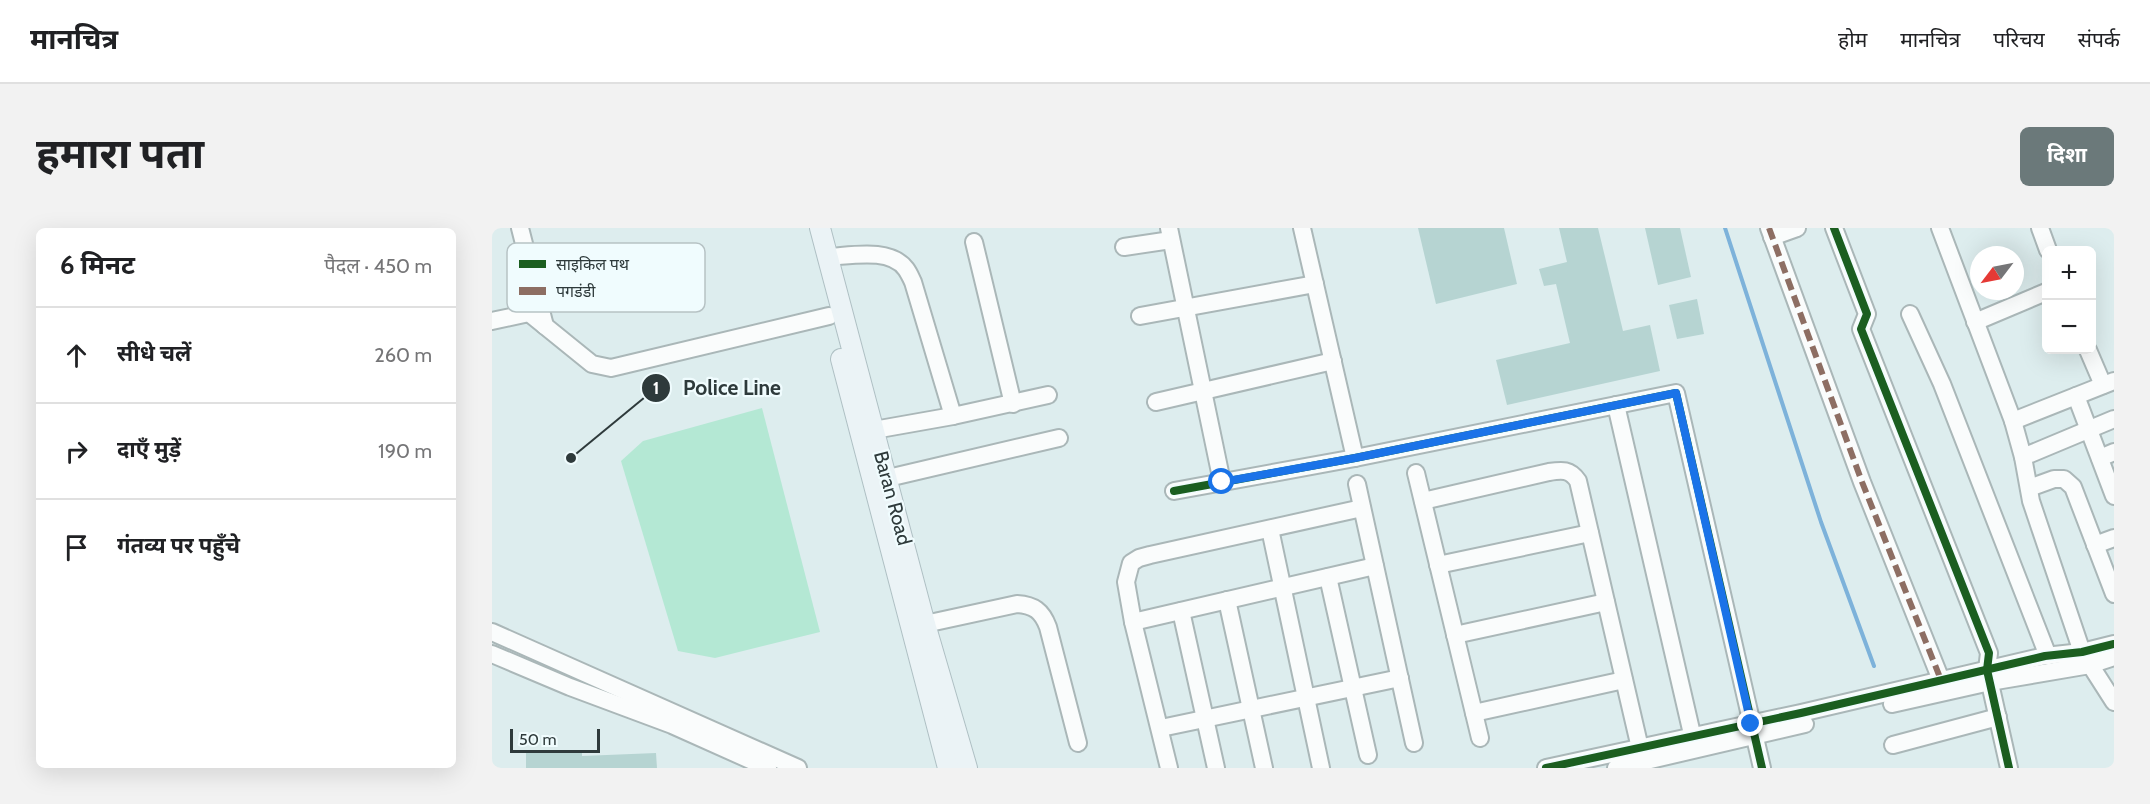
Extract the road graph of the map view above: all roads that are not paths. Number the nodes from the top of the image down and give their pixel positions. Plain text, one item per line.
1 (520, 228) edge
2 (808, 228) edge
3 (820, 228) edge
4 (1302, 228) edge
5 (1797, 228) edge
6 (1834, 228) edge
7 (1940, 228) edge
8 (2040, 228) edge
9 (1771, 233) edge
10 (1170, 234) edge
11 (974, 242) dead end
12 (524, 243) edge
13 (2047, 246) edge
14 (1124, 247) dead end
15 (827, 257) junction
16 (1315, 284) junction
17 (2042, 294) edge
18 (1186, 308) junction
19 (541, 312) edge
20 (1910, 314) dead end
21 (829, 316) junction
22 (1140, 316) dead end
23 (492, 321) edge
24 (1975, 322) junction
25 (545, 326) junction
26 (2090, 354) edge
27 (1333, 361) junction
28 (2108, 383) edge
29 (1203, 391) junction
30 (1048, 395) dead end
31 (2076, 396) junction
32 (1156, 402) dead end
33 (1013, 404) junction
34 (1616, 405) junction
35 (953, 416) junction
36 (2114, 419) edge
37 (2013, 421) junction
38 (2089, 429) junction
39 (874, 430) junction
40 (1059, 438) dead end
41 (2107, 455) edge
42 (2023, 457) junction
43 (1355, 458) junction
44 (1416, 473) dead end
45 (888, 478) junction
46 (1222, 482) junction
47 (1357, 484) dead end
48 (2029, 488) junction
49 (1174, 491) dead end
50 (2114, 496) edge
51 (1423, 501) junction
52 (1362, 508) junction
53 (1270, 529) junction
54 (1590, 533) junction
55 (2114, 538) edge
56 (2095, 545) junction
57 (1438, 565) junction
58 (1375, 567) junction
59 (1328, 577) junction
60 (1282, 588) junction
61 (2114, 594) edge
62 (1227, 600) junction
63 (1606, 602) junction
64 (1181, 611) junction
65 (1133, 622) junction
66 (925, 624) junction
67 (492, 632) edge
68 (1455, 635) junction
69 (2114, 644) edge
70 (492, 654) edge
71 (2048, 656) junction
72 (2114, 657) edge
73 (2086, 658) junction
74 (1989, 676) junction
75 (1400, 678) junction
76 (1624, 680) junction
77 (1941, 680) junction
78 (1353, 688) junction
79 (1306, 698) junction
80 (2114, 702) edge
81 (1251, 709) junction
82 (1474, 712) junction
83 (1998, 717) junction
84 (1205, 719) junction
85 (1161, 728) junction
86 (1753, 730) junction
87 (1480, 738) dead end
88 (1078, 743) dead end
89 (1414, 743) dead end
90 (1695, 743) junction
91 (1893, 745) dead end
92 (1640, 748) junction
93 (1368, 755) dead end
94 (768, 768) edge
95 (798, 768) edge
96 (948, 768) edge
97 (967, 768) edge
98 (1169, 768) edge
99 (1216, 768) edge
100 (1264, 768) edge
101 (1321, 768) edge
102 (1546, 768) edge
103 (1616, 768) edge
104 (1762, 768) edge
105 (2009, 768) edge

1 - 12 street
2 - 21 main road, Baran Road
3 - 15 main road, Baran Road
4 - 16 street
5 - 9 street
6 - 74 street
7 - 24 street
8 - 13 street
9 - 77 street
10 - 14 street
10 - 18 street
11 - 33 street
15 - 35 street
15 - 39 main road, Baran Road
16 - 18 street
16 - 27 street
17 - 24 street
18 - 22 street
18 - 29 street
19 - 25 street
20 - 71 street
21 - 25 street
21 - 96 main road, Baran Road
23 - 25 street
24 - 37 street
26 - 28 street
27 - 29 street
27 - 43 street
28 - 31 street
29 - 32 street
29 - 46 street
30 - 33 street
31 - 37 street
31 - 38 street
33 - 35 street
34 - 43 street
34 - 86 street
34 - 90 street
35 - 39 street
36 - 38 street
37 - 42 street
38 - 41 street
38 - 42 street
39 - 45 main road, Baran Road
40 - 45 street
41 - 50 street
42 - 48 street
43 - 46 street
44 - 51 street
45 - 66 main road, Baran Road
46 - 49 street
47 - 52 street
48 - 56 street
48 - 73 street
51 - 54 street
51 - 57 street
52 - 53 street
52 - 58 street
53 - 60 street
53 - 65 street
54 - 57 street
54 - 63 street
55 - 56 street
56 - 61 street
57 - 68 street
58 - 59 street
58 - 75 street
59 - 60 street
59 - 78 street
60 - 62 street
60 - 79 street
62 - 64 street
62 - 81 street
63 - 68 street
63 - 76 street
64 - 65 street
64 - 84 street
65 - 85 street
66 - 88 street
66 - 97 main road, Baran Road
67 - 95 street
68 - 82 street
69 - 73 street
70 - 94 street
71 - 73 street
71 - 74 street
72 - 73 street
73 - 74 street
73 - 80 street
74 - 77 street
74 - 83 street
74 - 86 street
75 - 78 street
75 - 89 street
76 - 82 street
76 - 92 street
77 - 86 street
78 - 79 street
78 - 93 street
79 - 81 street
79 - 101 street
81 - 84 street
81 - 100 street
82 - 87 street
83 - 91 street
83 - 105 street
84 - 85 street
84 - 99 street
85 - 98 street
86 - 90 street
86 - 104 street
90 - 92 street
90 - 103 street
92 - 102 street

